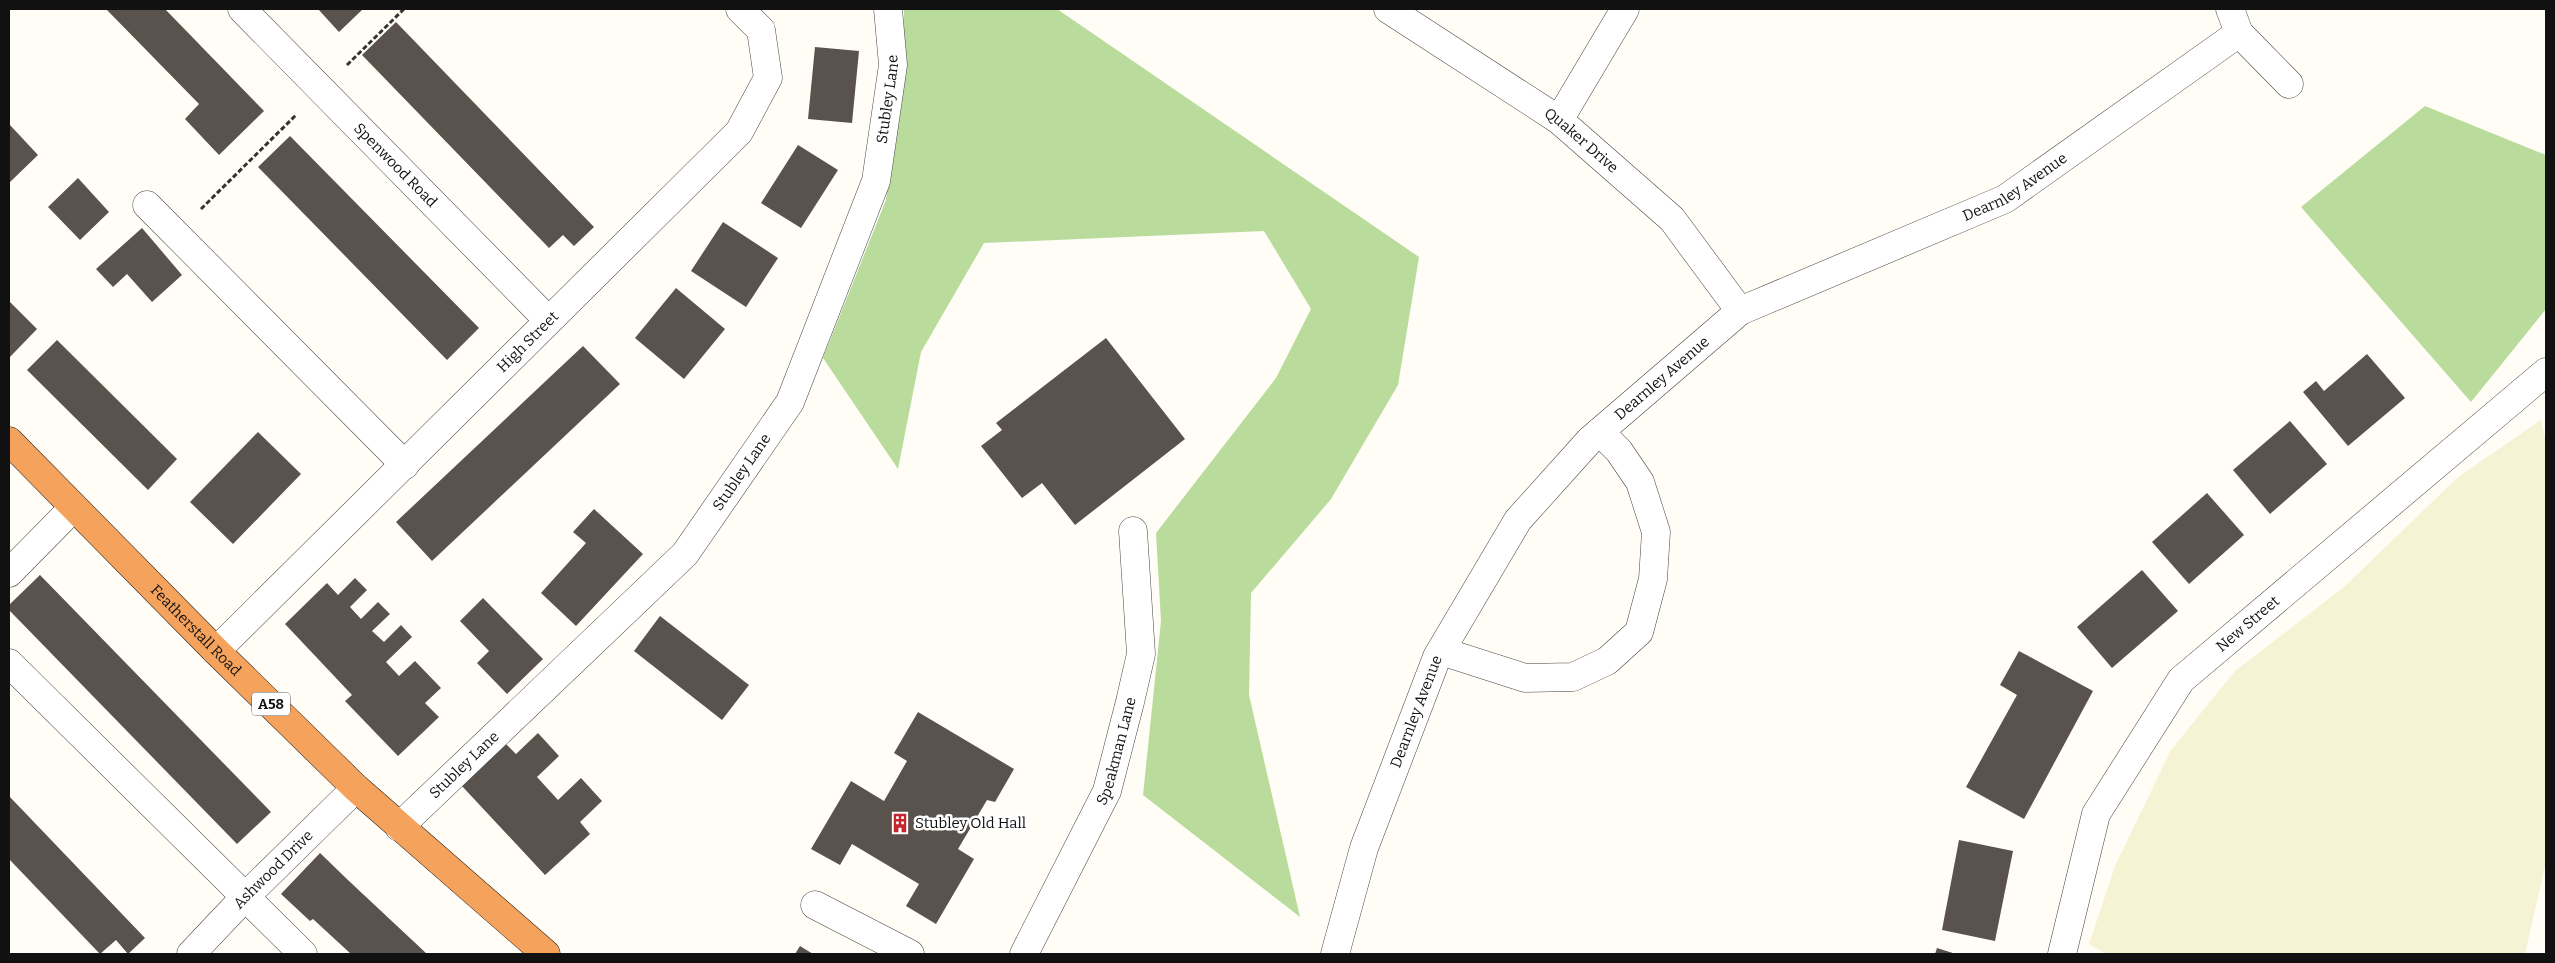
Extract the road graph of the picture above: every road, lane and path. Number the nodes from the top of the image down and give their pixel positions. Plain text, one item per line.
1 (242, 9) edge
2 (404, 9) edge
3 (740, 9) edge
4 (888, 9) edge
5 (1388, 9) edge
6 (1626, 9) edge
7 (2235, 21) edge
8 (2289, 84) dead end
9 (321, 89) junction
10 (1559, 120) junction
11 (147, 205) dead end
12 (176, 234) junction
13 (1740, 311) junction
14 (548, 320) junction
15 (2546, 372) edge
16 (1600, 432) junction
17 (9, 441) edge
18 (405, 465) junction
19 (74, 507) junction
20 (1133, 530) dead end
21 (9, 573) edge
22 (216, 650) junction
23 (1441, 651) junction
24 (9, 663) edge
25 (356, 788) junction
26 (399, 827) junction
27 (244, 898) junction
28 (815, 905) dead end
29 (191, 954) edge
30 (303, 954) edge
31 (546, 954) edge
32 (910, 954) edge
33 (1024, 954) edge
34 (1335, 954) edge
35 (2062, 954) edge

1 - 9 street, Spenwood Road
2 - 9 path
3 - 14 street, High Street
4 - 26 street, Stubley Lane
5 - 10 street, Quaker Drive
6 - 10 street
7 - 8 street
7 - 13 street, Dearnley Avenue
9 - 12 path
9 - 14 street, Spenwood Road
10 - 13 street, Quaker Drive
11 - 12 street
12 - 18 street
13 - 16 street, Dearnley Avenue
14 - 18 street, High Street
15 - 35 street, New Street
16 - 23 street, Dearnley Avenue
16 - 23 street
17 - 19 highway, Featherstall Road / A58
18 - 22 street, High Street
19 - 21 street
19 - 22 highway, Featherstall Road / A58
20 - 33 street, Speakman Lane
22 - 25 highway, Featherstall Road / A58
23 - 34 street, Dearnley Avenue
24 - 27 street
25 - 26 highway, Featherstall Road / A58
25 - 27 street, Ashwood Drive
26 - 31 highway, Featherstall Road / A58
27 - 29 street, Ashwood Drive
27 - 30 street
28 - 32 street

